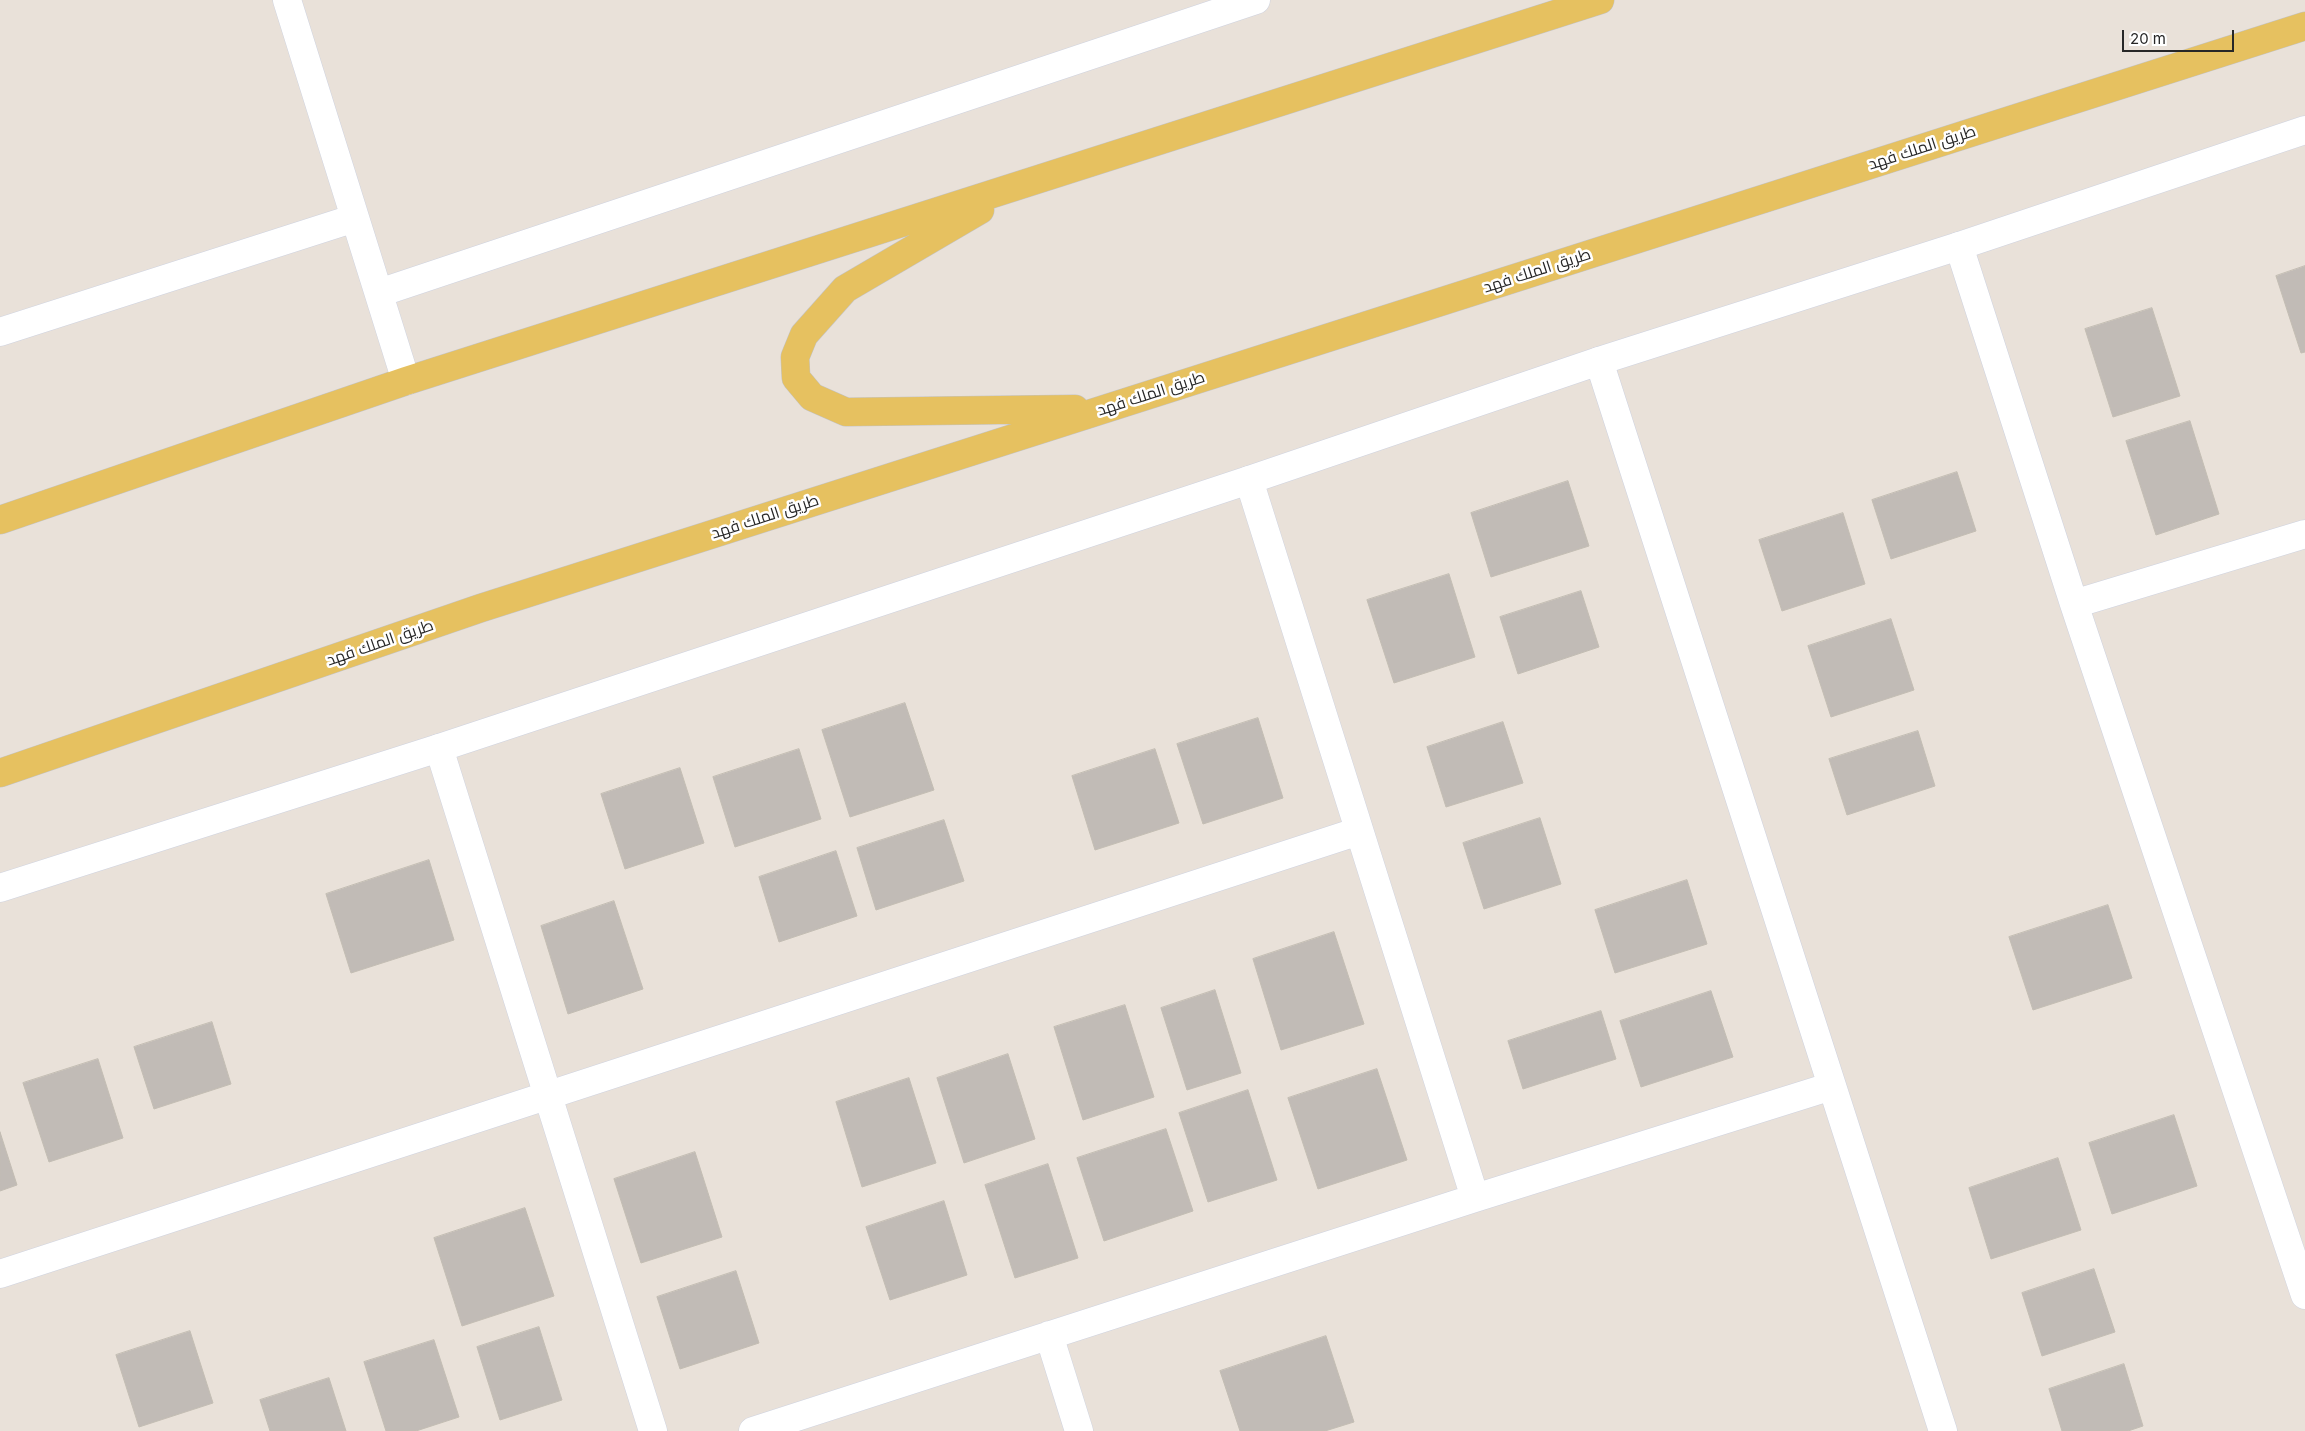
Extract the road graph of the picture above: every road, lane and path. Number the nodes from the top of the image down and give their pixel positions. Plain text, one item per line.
1 (287, 0) edge
2 (1256, 0) edge
3 (1600, 0) edge
4 (2305, 26) edge
5 (2305, 130) edge
6 (1025, 184) junction
7 (355, 218) junction
8 (1959, 246) junction
9 (379, 292) junction
10 (0, 332) edge
11 (1598, 361) junction
12 (406, 381) junction
13 (1104, 409) junction
14 (1249, 480) junction
15 (0, 520) edge
16 (2305, 534) edge
17 (2074, 604) junction
18 (439, 748) junction
19 (0, 773) edge
20 (1359, 831) junction
21 (0, 888) edge
22 (1832, 1086) junction
23 (548, 1096) junction
24 (1474, 1198) junction
25 (0, 1274) edge
26 (2305, 1295) edge
27 (1049, 1335) junction
28 (652, 1431) edge
29 (753, 1431) edge
30 (1079, 1431) edge
31 (1943, 1431) edge

1 - 7 street
2 - 9 street
3 - 6 main road
4 - 13 main road, طريق الملك فهد
5 - 8 street
6 - 12 main road
6 - 13 main road
7 - 9 street
7 - 10 street
8 - 11 street
8 - 17 street
9 - 12 street
11 - 14 street
11 - 22 street
12 - 15 main road
13 - 19 main road, طريق الملك فهد
14 - 18 street
14 - 20 street
16 - 17 street
17 - 26 street
18 - 21 street
18 - 23 street
20 - 23 street
20 - 24 street
22 - 24 street
22 - 31 street
23 - 25 street
23 - 28 street
24 - 27 street
27 - 29 street
27 - 30 street

